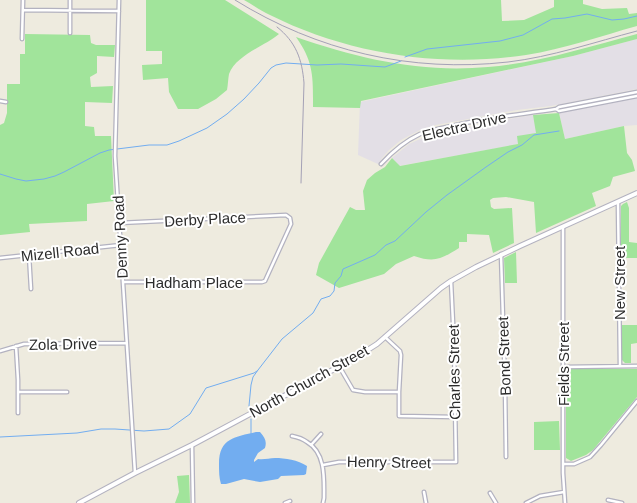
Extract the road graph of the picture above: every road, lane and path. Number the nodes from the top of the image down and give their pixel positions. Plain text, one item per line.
1 (23, 0) edge
2 (70, 0) edge
3 (119, 0) edge
4 (23, 10) junction
5 (70, 10) junction
6 (119, 11) junction
7 (70, 33) dead end
8 (22, 40) dead end
9 (637, 92) edge
10 (637, 96) edge
11 (0, 101) edge
12 (6, 102) dead end
13 (556, 109) junction
14 (381, 164) dead end
15 (637, 193) edge
16 (618, 201) junction
17 (119, 223) junction
18 (563, 226) junction
19 (121, 245) junction
20 (501, 254) junction
21 (29, 255) junction
22 (0, 258) edge
23 (265, 281) joint
24 (451, 281) junction
25 (122, 282) junction
26 (31, 289) dead end
27 (385, 337) junction
28 (126, 343) junction
29 (16, 346) junction
30 (0, 351) edge
31 (339, 366) junction
32 (620, 366) junction
33 (637, 366) edge
34 (563, 367) junction
35 (18, 392) junction
36 (67, 392) dead end
37 (399, 392) junction
38 (637, 401) edge
39 (18, 413) dead end
40 (455, 417) junction
41 (321, 434) dead end
42 (292, 436) dead end
43 (311, 444) junction
44 (192, 445) junction
45 (506, 458) dead end
46 (456, 462) joint
47 (564, 464) junction
48 (323, 465) junction
49 (135, 473) junction
50 (424, 492) dead end
51 (564, 492) junction
52 (490, 493) dead end
53 (608, 500) dead end
54 (290, 501) dead end
55 (79, 503) edge
56 (193, 503) edge
57 (285, 503) edge
58 (323, 503) edge
59 (426, 503) edge
60 (496, 503) edge
61 (527, 503) edge
62 (566, 503) edge
63 (622, 503) edge

1 - 4 street
2 - 5 street
3 - 6 street, Denny Road
4 - 5 street
4 - 8 street
5 - 6 street
5 - 7 street
6 - 17 street, Denny Road
9 - 13 street, Electra Drive
10 - 13 street, Electra Drive
11 - 12 street
13 - 14 street, Electra Drive
15 - 16 main road, North Church Street
16 - 18 main road, North Church Street
16 - 32 street, New Street
17 - 19 street, Denny Road
17 - 23 street, Derby Place
18 - 20 main road, North Church Street
18 - 34 street, Fields Street
19 - 21 street, Mizell Road
19 - 25 street, Denny Road
20 - 24 main road, North Church Street
20 - 45 street, Bond Street
21 - 22 street, Mizell Road
21 - 26 street
23 - 25 street, Hadham Place
24 - 27 main road, North Church Street
24 - 40 street, Charles Street
25 - 28 street, Denny Road
27 - 31 main road, North Church Street
27 - 37 street
28 - 29 street, Zola Drive
28 - 49 street, Denny Road
29 - 30 street, Zola Drive
29 - 35 street
31 - 37 street
31 - 44 main road, North Church Street
32 - 33 street
32 - 34 street
34 - 47 street, Fields Street
35 - 36 street
35 - 39 street
37 - 40 street
38 - 47 street
40 - 46 street, Charles Street
41 - 43 street
42 - 43 street
43 - 48 street
44 - 49 main road, North Church Street
44 - 56 street
46 - 48 street, Henry Street
47 - 51 street, Fields Street
48 - 58 street
49 - 55 main road, North Church Street
50 - 59 street
51 - 61 street
51 - 62 street, Fields Street
52 - 60 street
53 - 63 street
54 - 57 street

